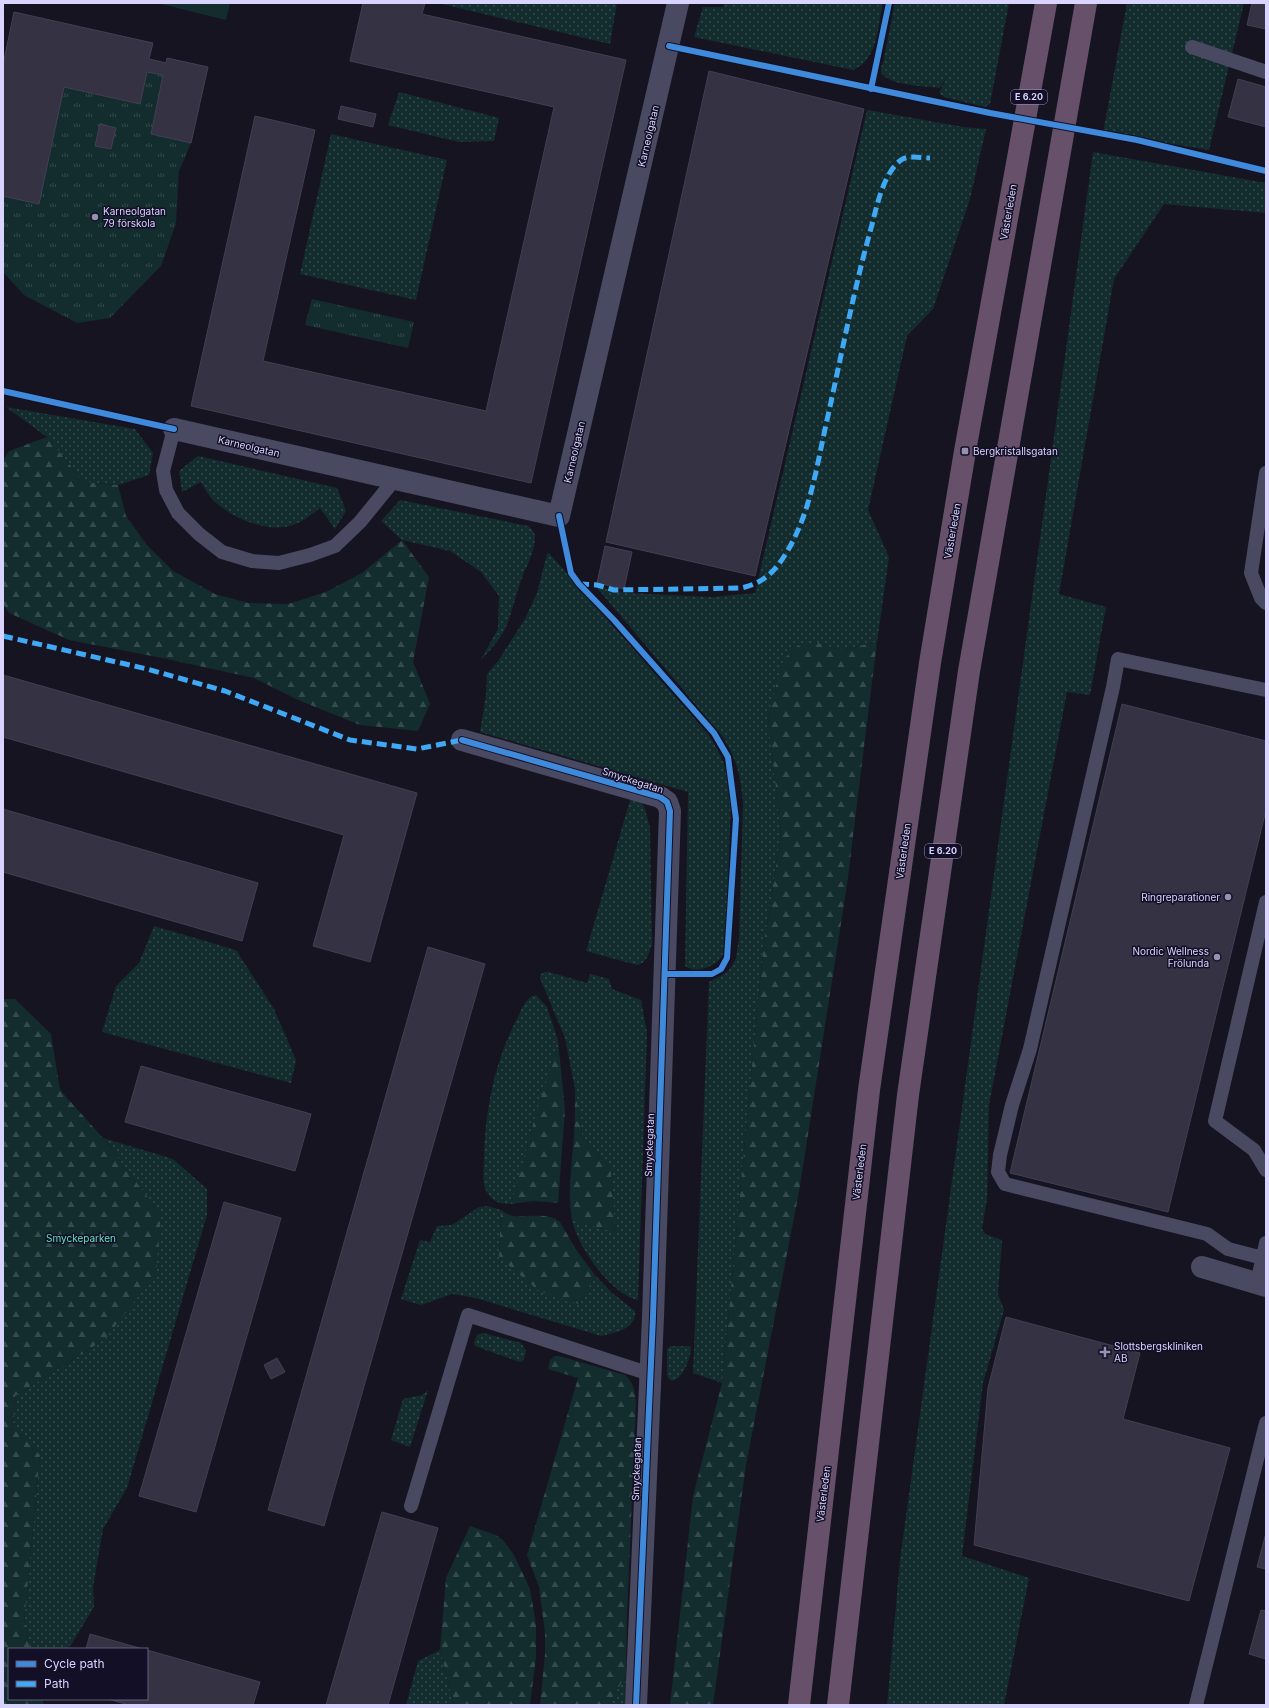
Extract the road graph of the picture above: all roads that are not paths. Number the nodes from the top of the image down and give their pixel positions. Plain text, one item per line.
1 (678, 3) edge
2 (1046, 3) edge
3 (1086, 3) edge
4 (1192, 47) dead end
5 (1266, 72) edge
6 (174, 429) joint
7 (1266, 473) edge
8 (395, 479) junction
9 (1266, 603) edge
10 (1266, 690) edge
11 (462, 740) dead end
12 (1266, 902) edge
13 (1266, 1170) edge
14 (1266, 1243) edge
15 (1263, 1258) junction
16 (1202, 1267) dead end
17 (1261, 1284) edge
18 (650, 1374) junction
19 (1266, 1423) edge
20 (411, 1506) dead end
21 (636, 1705) edge
22 (798, 1705) edge
23 (838, 1705) edge
24 (1196, 1705) edge

1 - 8 street, Karneolgatan
2 - 22 highway, Västerleden / E 6.20
3 - 23 highway, E 6.20
4 - 5 lane
6 - 8 street, Karneolgatan
6 - 8 lane
7 - 9 lane
10 - 15 lane
11 - 18 street, Smyckegatan
12 - 13 lane
14 - 15 lane
15 - 17 lane
16 - 17 street
18 - 20 lane
18 - 21 street, Smyckegatan
19 - 24 lane

